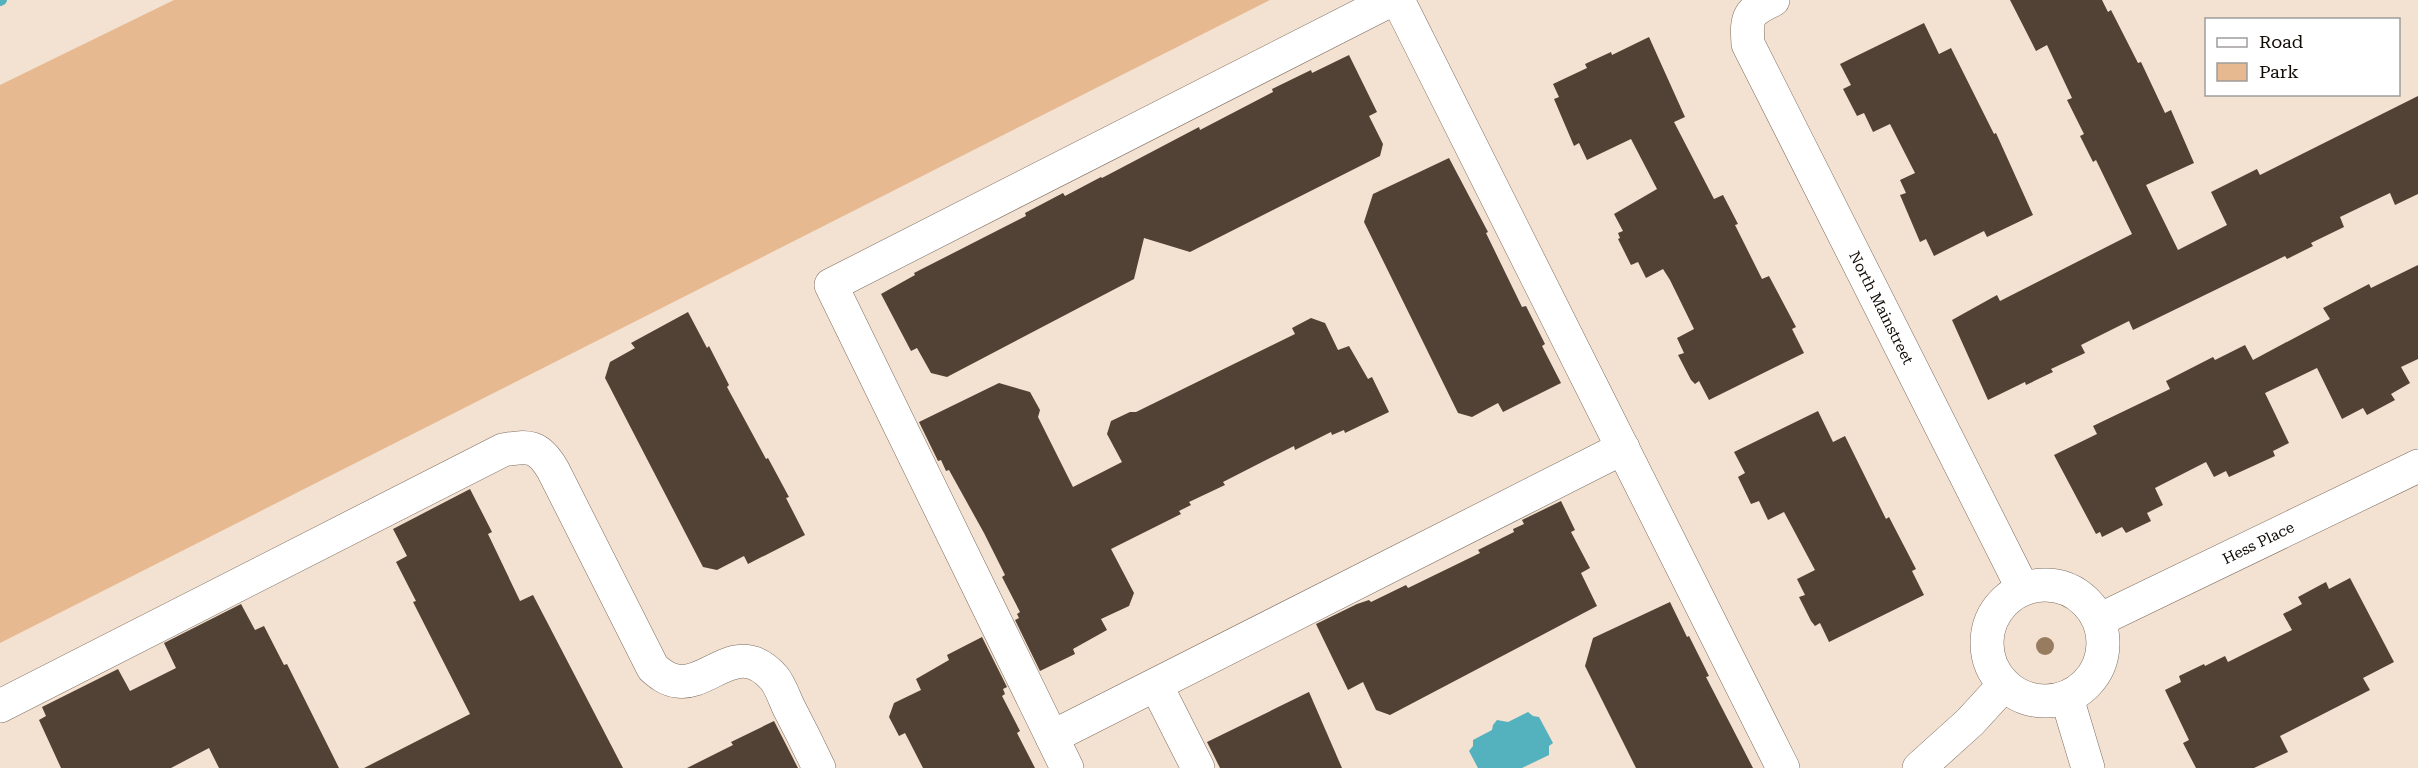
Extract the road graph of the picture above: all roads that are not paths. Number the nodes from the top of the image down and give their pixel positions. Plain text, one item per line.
1 (1391, 0) edge
2 (1398, 0) edge
3 (1773, 0) edge
4 (1623, 448) junction
5 (2418, 466) edge
6 (2023, 589) junction
7 (2099, 620) junction
8 (1156, 685) junction
9 (2004, 685) junction
10 (2067, 698) junction
11 (0, 706) edge
12 (1052, 737) junction
13 (819, 768) edge
14 (1068, 768) edge
15 (1198, 768) edge
16 (1783, 768) edge
17 (1919, 768) edge
18 (2088, 768) edge

1 - 12 street
2 - 4 street
3 - 6 street, North Mainstreet
4 - 8 street
4 - 16 street
5 - 7 street, Hess Place
6 - 7 street
6 - 9 street
7 - 10 street
8 - 12 street
8 - 15 street
9 - 10 street
9 - 17 street
10 - 18 street
11 - 13 street
12 - 14 street

